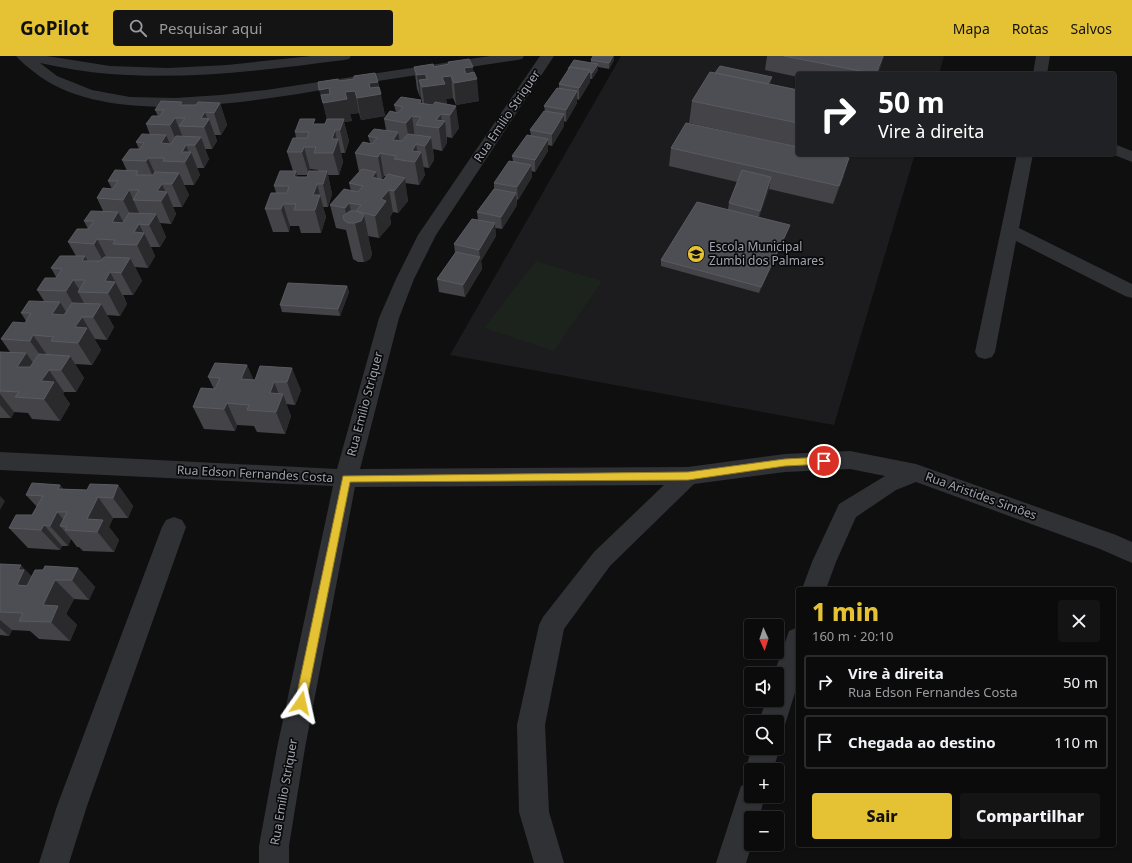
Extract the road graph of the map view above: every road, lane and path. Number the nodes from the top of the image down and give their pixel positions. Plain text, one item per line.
1 (24, 56) edge
2 (344, 56) edge
3 (517, 56) edge
4 (547, 56) edge
5 (1043, 56) edge
6 (1040, 72) edge
7 (1116, 150) edge
8 (1025, 156) edge
9 (1132, 157) edge
10 (1009, 230) junction
11 (1132, 292) edge
12 (985, 352) dead end
13 (0, 461) edge
14 (916, 473) junction
15 (688, 476) junction
16 (346, 478) junction
17 (174, 527) dead end
18 (1132, 553) edge
19 (815, 587) edge
20 (796, 646) edge
21 (775, 715) edge
22 (749, 803) edge
23 (54, 863) edge
24 (274, 863) edge
25 (549, 863) edge
26 (731, 863) edge

1 - 2 street
1 - 3 street
4 - 16 street, Rua Emilio Striquer
5 - 6 street
7 - 9 street
8 - 10 street
10 - 11 street
10 - 12 street
13 - 16 street, Rua Edson Fernandes Costa
14 - 15 street, Rua Edson Fernandes Costa
14 - 18 street, Rua Aristides Simões
14 - 19 street, Rua Aristides Simões
15 - 16 street, Rua Edson Fernandes Costa
15 - 25 street
16 - 24 street, Rua Emilio Striquer
17 - 23 street
20 - 21 street
22 - 26 street

